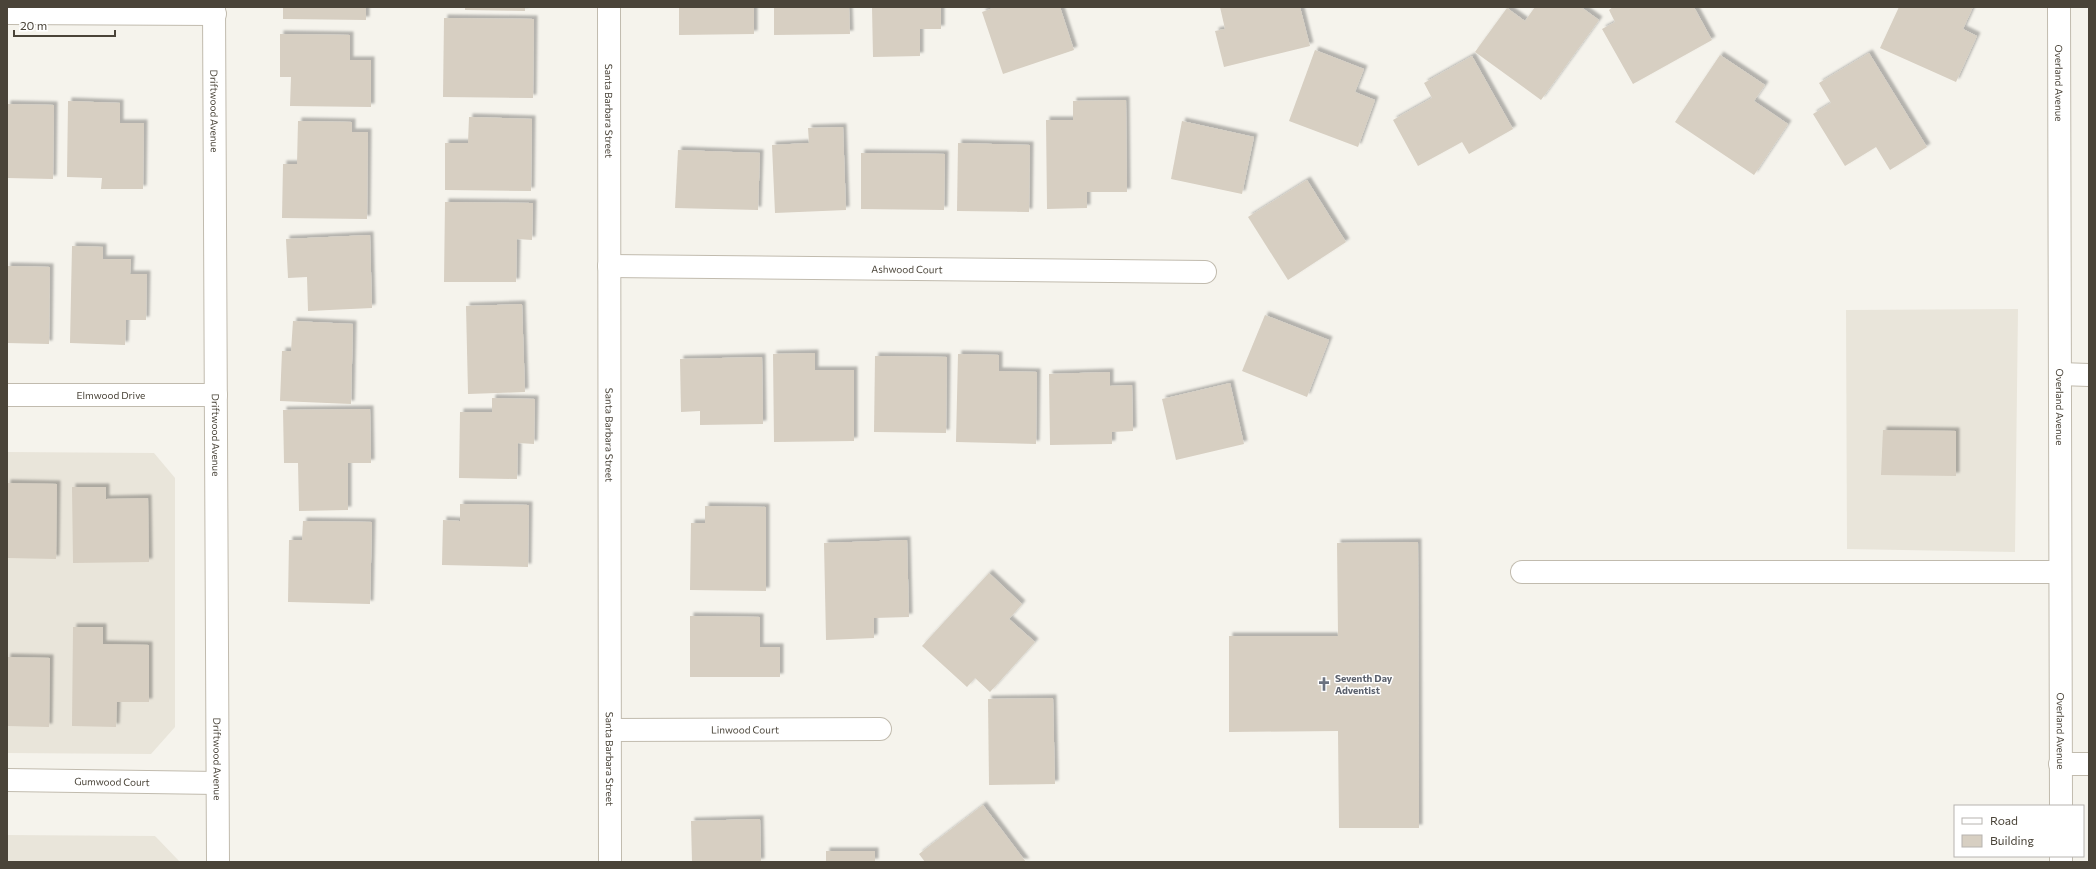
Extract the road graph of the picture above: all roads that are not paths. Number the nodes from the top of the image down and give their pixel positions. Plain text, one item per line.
1 (609, 7) edge
2 (2059, 7) edge
3 (214, 10) edge
4 (7, 13) edge
5 (610, 266) junction
6 (1205, 272) dead end
7 (2060, 374) junction
8 (2089, 375) edge
9 (7, 395) edge
10 (216, 395) junction
11 (1522, 572) dead end
12 (2060, 572) junction
13 (880, 729) dead end
14 (610, 730) junction
15 (2060, 764) junction
16 (2089, 764) edge
17 (7, 780) edge
18 (217, 783) junction
19 (2061, 805) edge
20 (218, 862) edge
21 (610, 862) edge

1 - 5 street, Santa Barbara Street
2 - 7 street, Overland Avenue
3 - 4 street
3 - 10 street, Driftwood Avenue
5 - 6 street, Ashwood Court
5 - 14 street, Santa Barbara Street
7 - 8 street
7 - 12 street, Overland Avenue
9 - 10 street, Elmwood Drive
10 - 18 street, Driftwood Avenue
11 - 12 street
12 - 15 street, Overland Avenue
13 - 14 street, Linwood Court
14 - 21 street, Santa Barbara Street
15 - 16 street
15 - 19 street, Overland Avenue
17 - 18 street, Gumwood Court
18 - 20 street, Driftwood Avenue

